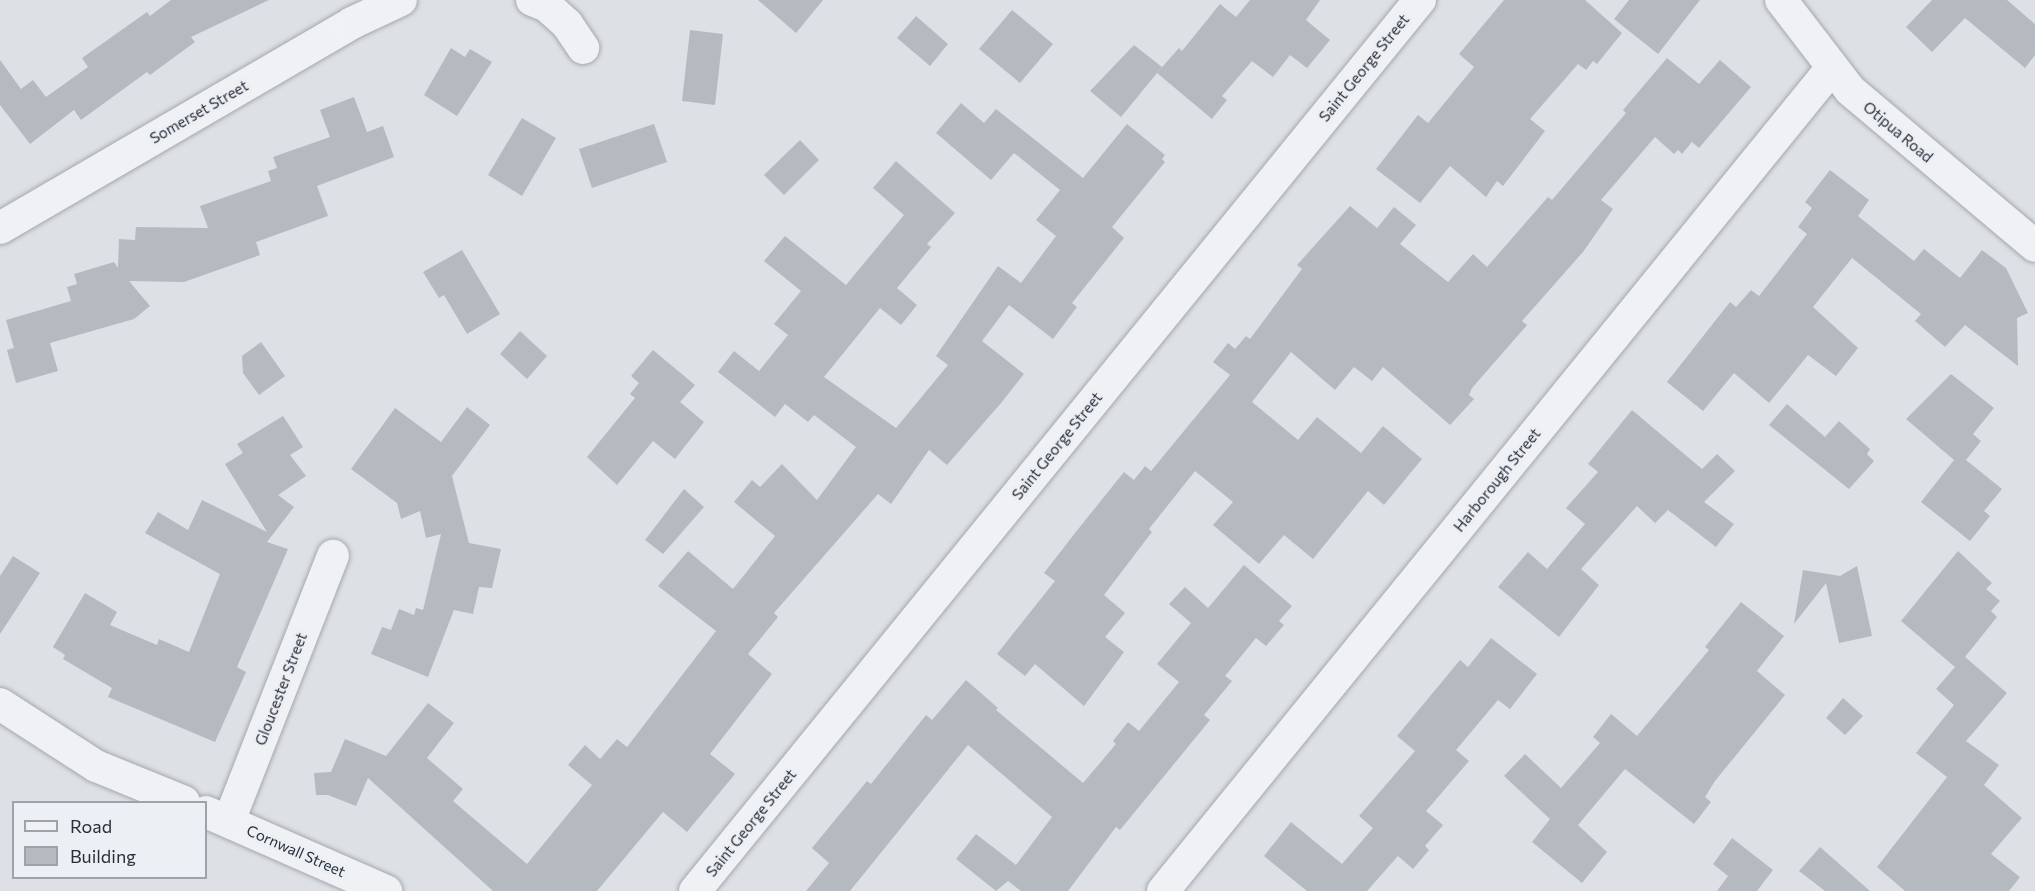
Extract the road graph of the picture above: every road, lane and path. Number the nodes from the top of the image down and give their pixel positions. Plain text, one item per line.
1 (401, 0) edge
2 (532, 0) edge
3 (1420, 0) edge
4 (1781, 0) edge
5 (583, 48) dead end
6 (1831, 69) junction
7 (0, 228) edge
8 (2035, 246) edge
9 (333, 556) dead end
10 (0, 704) edge
11 (182, 801) edge
12 (217, 816) edge
13 (386, 891) edge
14 (695, 891) edge
15 (1163, 891) edge

1 - 7 street, Somerset Street
2 - 5 street
3 - 14 street, Saint George Street
4 - 6 street, Otipua Road
6 - 8 street, Otipua Road
6 - 15 street, Harborough Street
9 - 12 street, Gloucester Street
10 - 11 street
12 - 13 street, Cornwall Street

